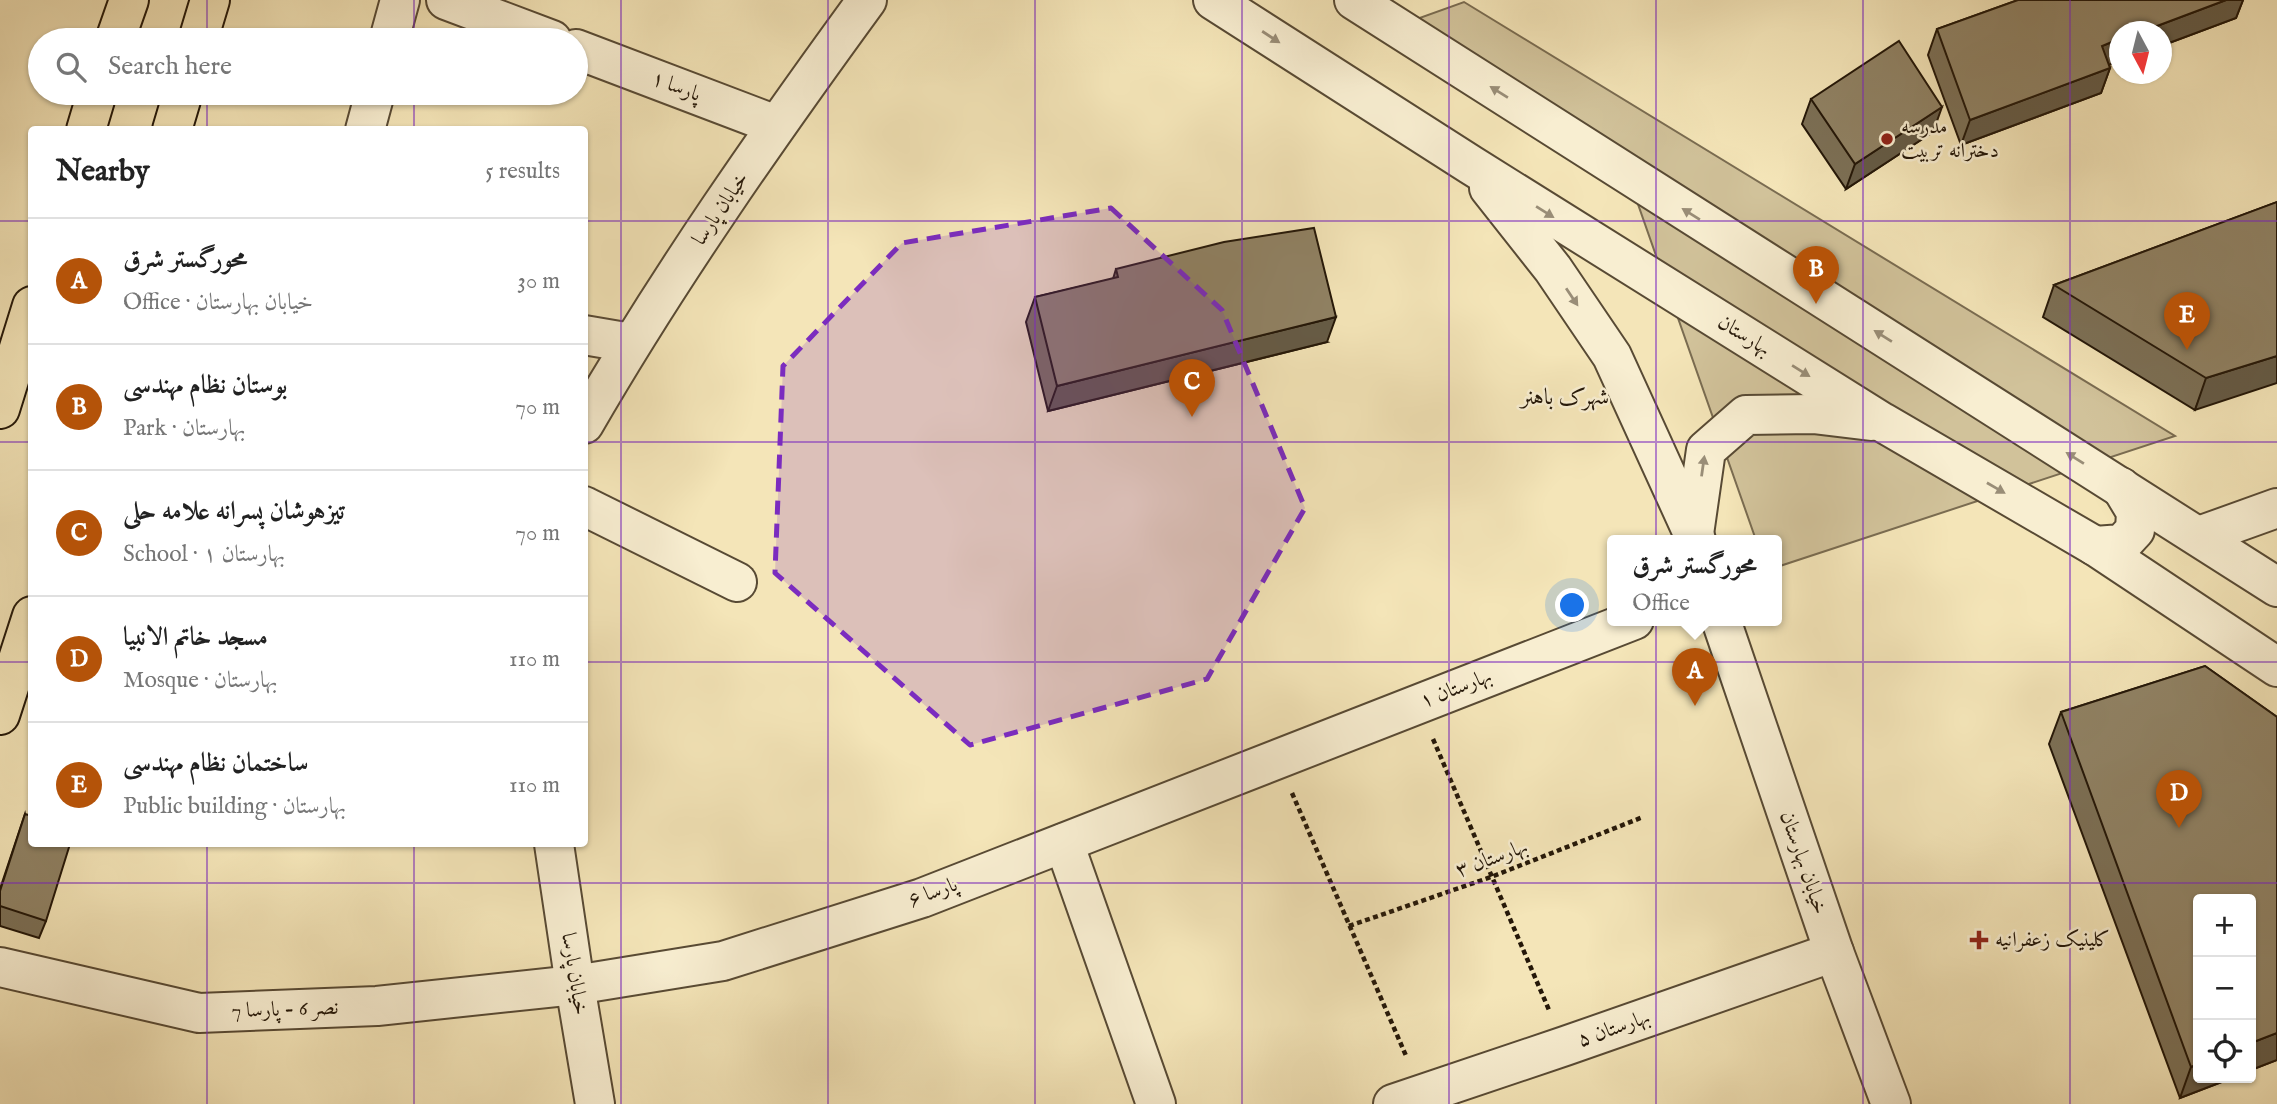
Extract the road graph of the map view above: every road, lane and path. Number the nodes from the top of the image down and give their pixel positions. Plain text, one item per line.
1 (129, 0) edge
2 (209, 0) edge
3 (400, 0) edge
4 (446, 0) edge
5 (867, 0) edge
6 (1213, 0) edge
7 (1354, 0) edge
8 (119, 28) edge
9 (201, 28) edge
10 (392, 28) edge
11 (520, 28) edge
12 (588, 54) edge
13 (93, 105) edge
14 (179, 105) edge
15 (372, 105) edge
16 (776, 125) junction
17 (87, 126) edge
18 (173, 126) edge
19 (366, 126) edge
20 (1471, 165) junction
21 (28, 319) edge
22 (588, 336) edge
23 (631, 343) junction
24 (0, 409) edge
25 (588, 417) edge
26 (1882, 422) junction
27 (2121, 487) junction
28 (588, 508) edge
29 (2277, 508) edge
30 (1694, 535) edge
31 (1695, 535) edge
32 (2199, 536) junction
33 (2095, 546) junction
34 (737, 582) dead end
35 (2277, 587) edge
36 (1619, 626) edge
37 (1723, 626) edge
38 (28, 628) edge
39 (2277, 667) edge
40 (1418, 704) junction
41 (0, 715) edge
42 (1278, 760) junction
43 (1643, 817) dead end
44 (1064, 843) junction
45 (554, 847) edge
46 (1491, 877) junction
47 (1349, 926) junction
48 (1834, 952) junction
49 (0, 967) edge
50 (575, 985) junction
51 (1565, 1046) junction
52 (1408, 1099) edge
53 (595, 1104) edge
54 (1156, 1104) edge
55 (1891, 1104) edge

1 - 8 main road
2 - 9 main road
3 - 10 street
4 - 11 street
5 - 16 street, خیابان پارسا
6 -> 20 street, بهارستان
27 -> 7 street
12 - 16 street, پارسا ۱
13 - 17 main road
14 - 18 main road
15 - 19 street
16 - 23 street, خیابان پارسا
20 -> 26 street, بهارستان
20 -> 30 street
21 - 24 main road
22 - 23 street
23 - 25 street, خیابان پارسا
31 -> 26 street
26 -> 33 street, بهارستان
27 - 32 street
27 - 33 street
28 - 34 street
29 - 32 street
32 - 35 street
33 - 39 street, بهارستان
36 - 40 street, بهارستان ۱
37 - 48 street, خیابان بهارستان
38 - 41 main road
40 - 42 street, بهارستان ۱
40 - 46 path
42 - 44 street, پارسا ۶
42 - 47 path
43 - 46 path, بهارستان ۳
44 - 50 street, پارسا ۶
44 - 54 street
45 - 50 street, خیابان پارسا
46 - 47 path, بهارستان ۳
46 - 51 path
47 - 52 path
48 - 51 street, بهارستان ۵
48 - 55 street, خیابان بهارستان
49 - 50 street, نصر 6 - پارسا 7
50 - 53 street, خیابان پارسا
51 - 52 street, بهارستان ۵

